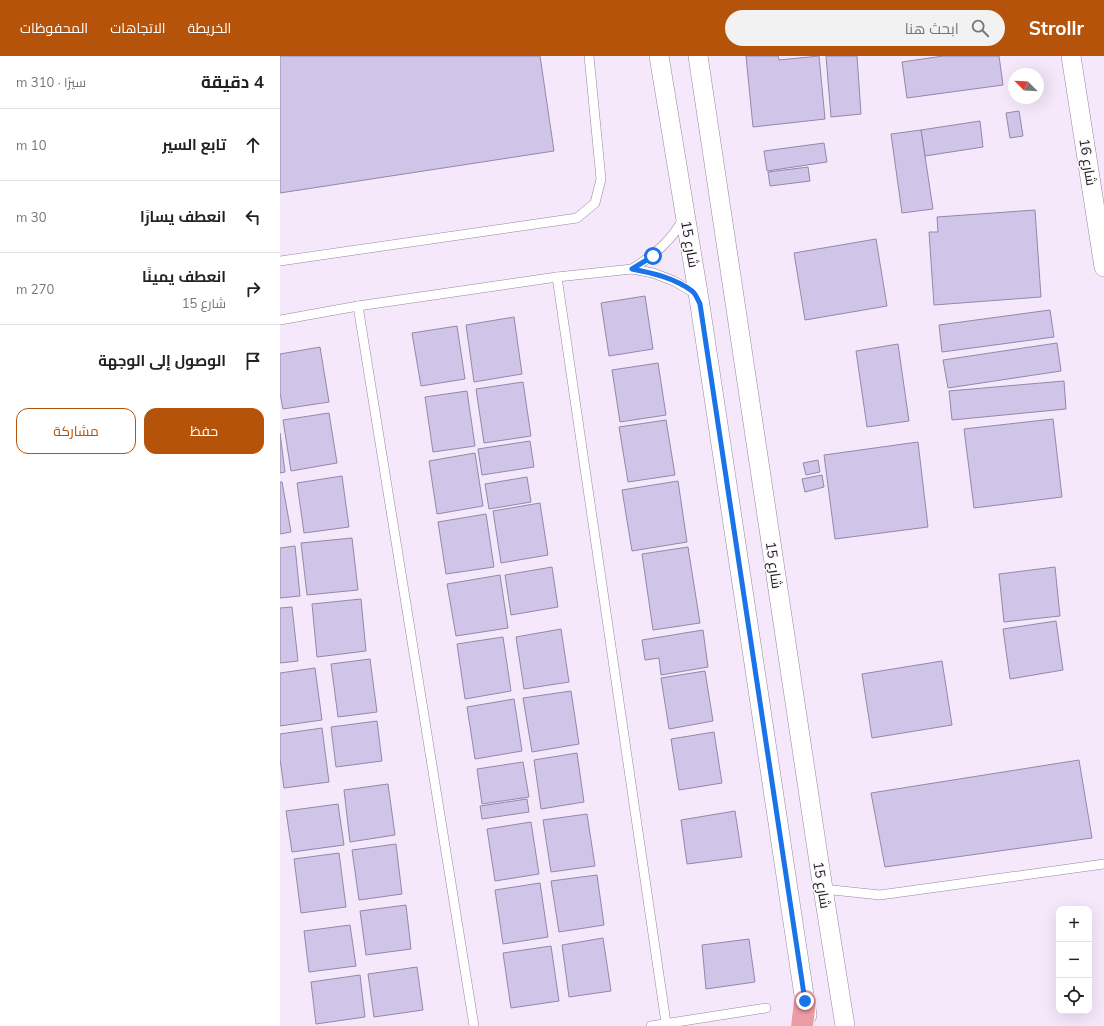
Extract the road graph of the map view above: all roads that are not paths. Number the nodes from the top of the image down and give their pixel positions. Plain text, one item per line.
1 (589, 56) edge
2 (659, 56) edge
3 (698, 56) edge
4 (1071, 56) edge
5 (280, 261) edge
6 (1104, 267) edge
7 (632, 269) junction
8 (557, 277) junction
9 (700, 304) junction
10 (358, 306) junction
11 (280, 320) edge
12 (1104, 864) edge
13 (822, 889) junction
14 (805, 1001) junction
15 (766, 1008) dead end
16 (666, 1023) junction
17 (474, 1026) edge
18 (651, 1026) edge
19 (802, 1026) edge
20 (808, 1026) edge
21 (845, 1026) edge

1 - 5 lane
2 - 7 lane
2 - 9 street, شارع 15
3 - 13 street, شارع 15
4 - 6 street, شارع 16
7 - 8 lane
7 - 9 lane
8 - 10 lane
8 - 16 lane
9 - 14 street, شارع 15
10 - 11 lane
10 - 17 lane
12 - 13 lane
13 - 21 street, شارع 15
14 - 19 main road
14 - 20 street, شارع 15
15 - 16 lane
16 - 18 lane

